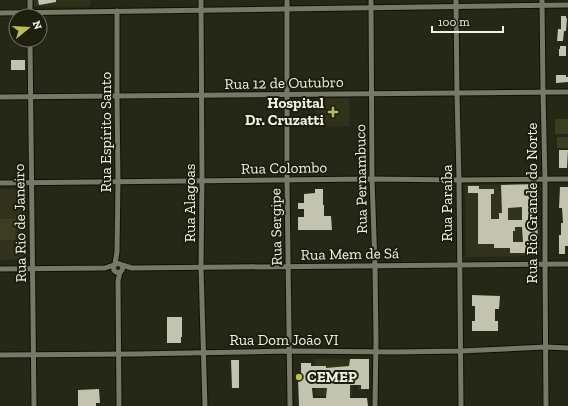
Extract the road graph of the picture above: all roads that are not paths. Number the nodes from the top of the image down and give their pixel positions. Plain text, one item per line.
1 (201, 0) edge
2 (287, 0) edge
3 (371, 0) edge
4 (456, 0) edge
5 (542, 3) edge
6 (568, 5) edge
7 (456, 6) junction
8 (371, 7) junction
9 (287, 10) junction
10 (117, 11) junction
11 (201, 11) junction
12 (48, 13) edge
13 (30, 48) edge
14 (543, 92) junction
15 (568, 92) edge
16 (457, 93) junction
17 (287, 94) junction
18 (372, 94) junction
19 (201, 95) junction
20 (117, 96) junction
21 (0, 97) edge
22 (31, 97) junction
23 (287, 179) junction
24 (372, 179) junction
25 (568, 179) edge
26 (202, 180) junction
27 (459, 180) junction
28 (545, 180) junction
29 (118, 181) junction
30 (32, 182) junction
31 (0, 183) edge
32 (545, 263) junction
33 (459, 264) junction
34 (568, 264) edge
35 (375, 266) junction
36 (202, 267) junction
37 (288, 267) junction
38 (118, 268) junction
39 (0, 269) edge
40 (32, 269) junction
41 (546, 347) junction
42 (568, 348) edge
43 (460, 350) junction
44 (289, 351) junction
45 (204, 352) junction
46 (375, 352) junction
47 (118, 354) junction
48 (0, 355) edge
49 (34, 355) junction
50 (34, 406) edge
51 (118, 406) edge
52 (205, 406) edge
53 (290, 406) edge
54 (375, 406) edge
55 (461, 406) edge
56 (546, 406) edge

1 - 11 street, Rua Alagoas
2 - 9 street, Rua Sergipe
3 - 8 street, Rua Pernambuco
4 - 7 street, Rua Paraíba
5 - 6 street
5 - 7 street
5 - 14 street, Rua Rio Grande do Norte
7 - 8 street
7 - 16 street, Rua Paraíba
8 - 9 street
8 - 18 street, Rua Pernambuco
9 - 11 street
9 - 17 street, Rua Sergipe
10 - 11 street
10 - 12 street
10 - 20 street, Rua Espírito Santo
11 - 19 street, Rua Alagoas
13 - 22 street, Rua Rio de Janeiro
14 - 15 street, Rua 12 de Outubro
14 - 16 street, Rua 12 de Outubro
14 - 28 street, Rua Rio Grande do Norte
16 - 18 street, Rua 12 de Outubro
16 - 27 street, Rua Paraíba
17 - 18 street, Rua 12 de Outubro
17 - 19 street, Rua 12 de Outubro
17 - 23 street, Rua Sergipe
18 - 24 street, Rua Pernambuco
19 - 20 street, Rua 12 de Outubro
19 - 26 street, Rua Alagoas
20 - 22 street, Rua 12 de Outubro
20 - 29 street, Rua Espírito Santo
21 - 22 street, Rua 12 de Outubro
22 - 30 street, Rua Rio de Janeiro
23 - 24 street, Rua Colombo
23 - 26 street, Rua Colombo
23 - 37 street, Rua Sergipe
24 - 27 street, Rua Colombo
24 - 35 street, Rua Pernambuco
25 - 28 street, Rua Colombo
26 - 29 street, Rua Colombo
26 - 36 street, Rua Alagoas
27 - 28 street, Rua Colombo
27 - 33 street, Rua Paraíba
28 - 32 street, Rua Rio Grande do Norte
29 - 30 street, Rua Colombo
29 - 38 street, Rua Espírito Santo
30 - 31 street, Rua Colombo
30 - 40 street, Rua Rio de Janeiro
32 - 33 street, Rua Mem de Sá
32 - 34 street, Rua Mem de Sá
32 - 41 street, Rua Rio Grande do Norte
33 - 35 street, Rua Mem de Sá
33 - 43 street, Rua Paraíba
35 - 37 street, Rua Mem de Sá
35 - 46 street, Rua Pernambuco
36 - 37 street, Rua Mem de Sá
36 - 38 street, Rua Mem de Sá
36 - 45 street, Rua Alagoas
37 - 44 street, Rua Sergipe
38 - 40 street
38 - 47 street, Rua Espírito Santo
39 - 40 street
40 - 49 street, Rua Rio de Janeiro
41 - 42 street, Rua Dom João VI
41 - 43 street, Rua Dom João VI
41 - 56 street, Rua Rio Grande do Norte
43 - 46 street, Rua Dom João VI
43 - 55 street, Rua Paraíba
44 - 45 street, Rua Dom João VI
44 - 46 street, Rua Dom João VI
44 - 53 street, Rua Sergipe
45 - 47 street, Rua Dom João VI
45 - 52 street, Rua Alagoas
46 - 54 street, Rua Pernambuco
47 - 49 street, Rua Dom João VI
47 - 51 street, Rua Espírito Santo
48 - 49 street, Rua Dom João VI
49 - 50 street, Rua Rio de Janeiro

